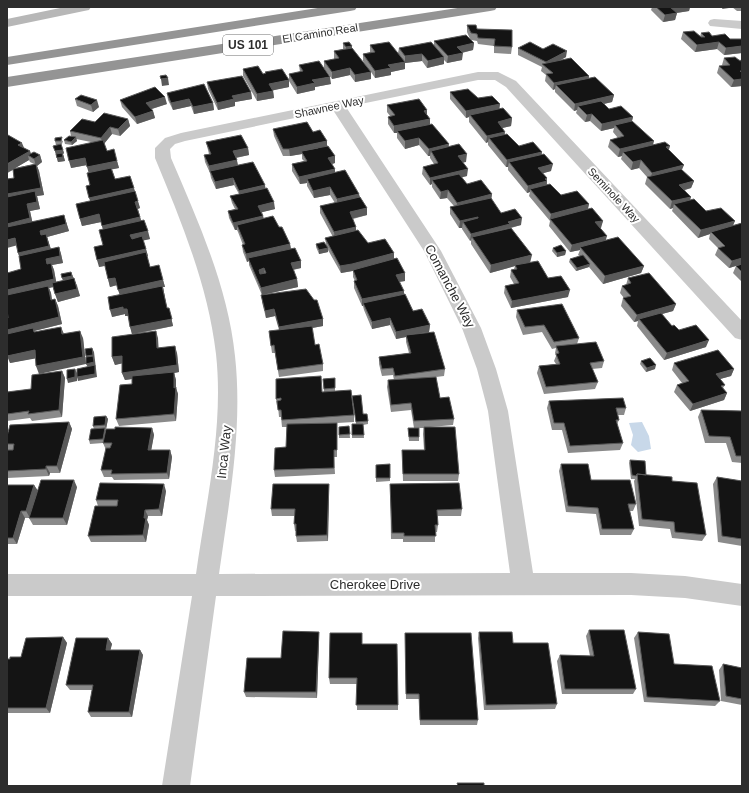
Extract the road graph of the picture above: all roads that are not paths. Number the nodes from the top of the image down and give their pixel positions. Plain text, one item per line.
1 (83, 7) edge
2 (350, 7) edge
3 (490, 7) edge
4 (7, 23) edge
5 (714, 23) dead end
6 (742, 25) edge
7 (7, 61) edge
8 (478, 76) joint
9 (7, 82) edge
10 (337, 105) junction
11 (181, 137) joint
12 (742, 333) edge
13 (206, 584) junction
14 (523, 584) junction
15 (7, 585) edge
16 (742, 595) edge
17 (176, 786) edge

1 - 4 main road
2 - 7 highway, El Camino Real / US 101
3 - 9 highway, El Camino Real / US 101
5 - 6 street
8 - 10 street, Shawnee Way
8 - 12 street, Seminole Way
10 - 11 street, Shawnee Way
10 - 14 street, Comanche Way
11 - 13 street, Inca Way
13 - 14 street, Cherokee Drive
13 - 15 street, Cherokee Drive
13 - 17 street, Inca Way
14 - 16 street, Cherokee Drive

